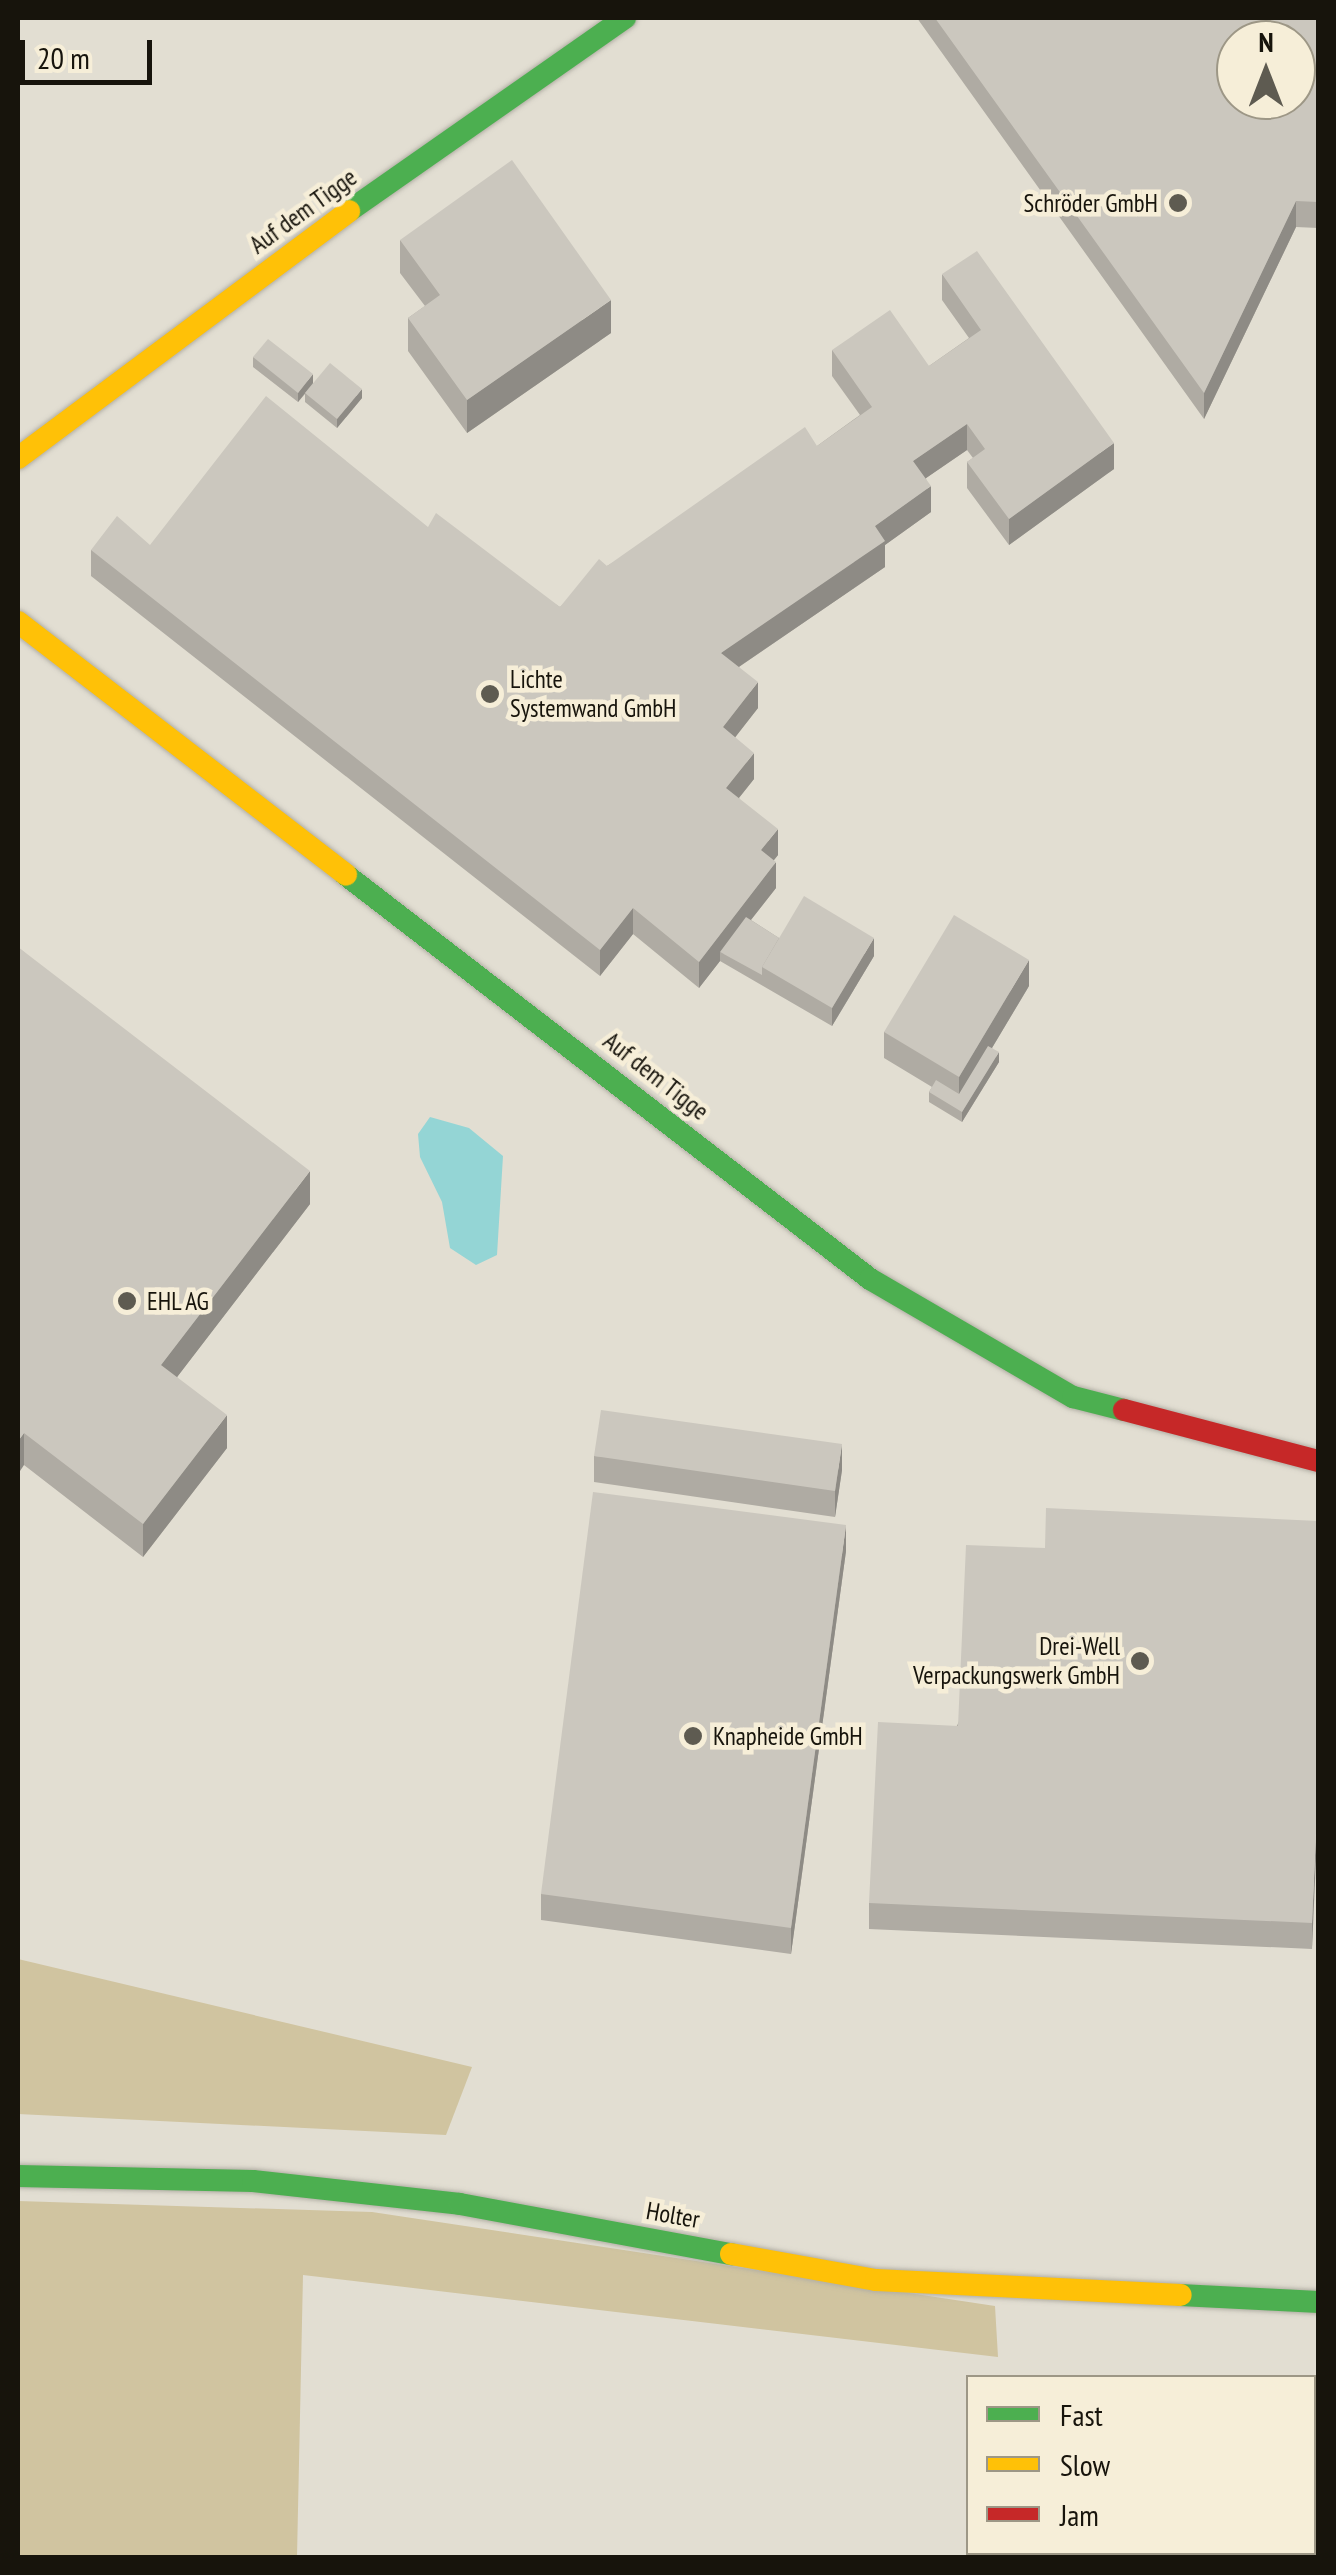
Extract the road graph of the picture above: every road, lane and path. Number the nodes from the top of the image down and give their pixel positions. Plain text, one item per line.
1 (626, 18) edge
2 (18, 458) edge
3 (18, 622) edge
4 (1318, 1461) edge
5 (18, 2176) edge
6 (1318, 2302) edge

1 - 2 street, Auf dem Tigge
3 - 4 street, Auf dem Tigge
5 - 6 street, Holter

